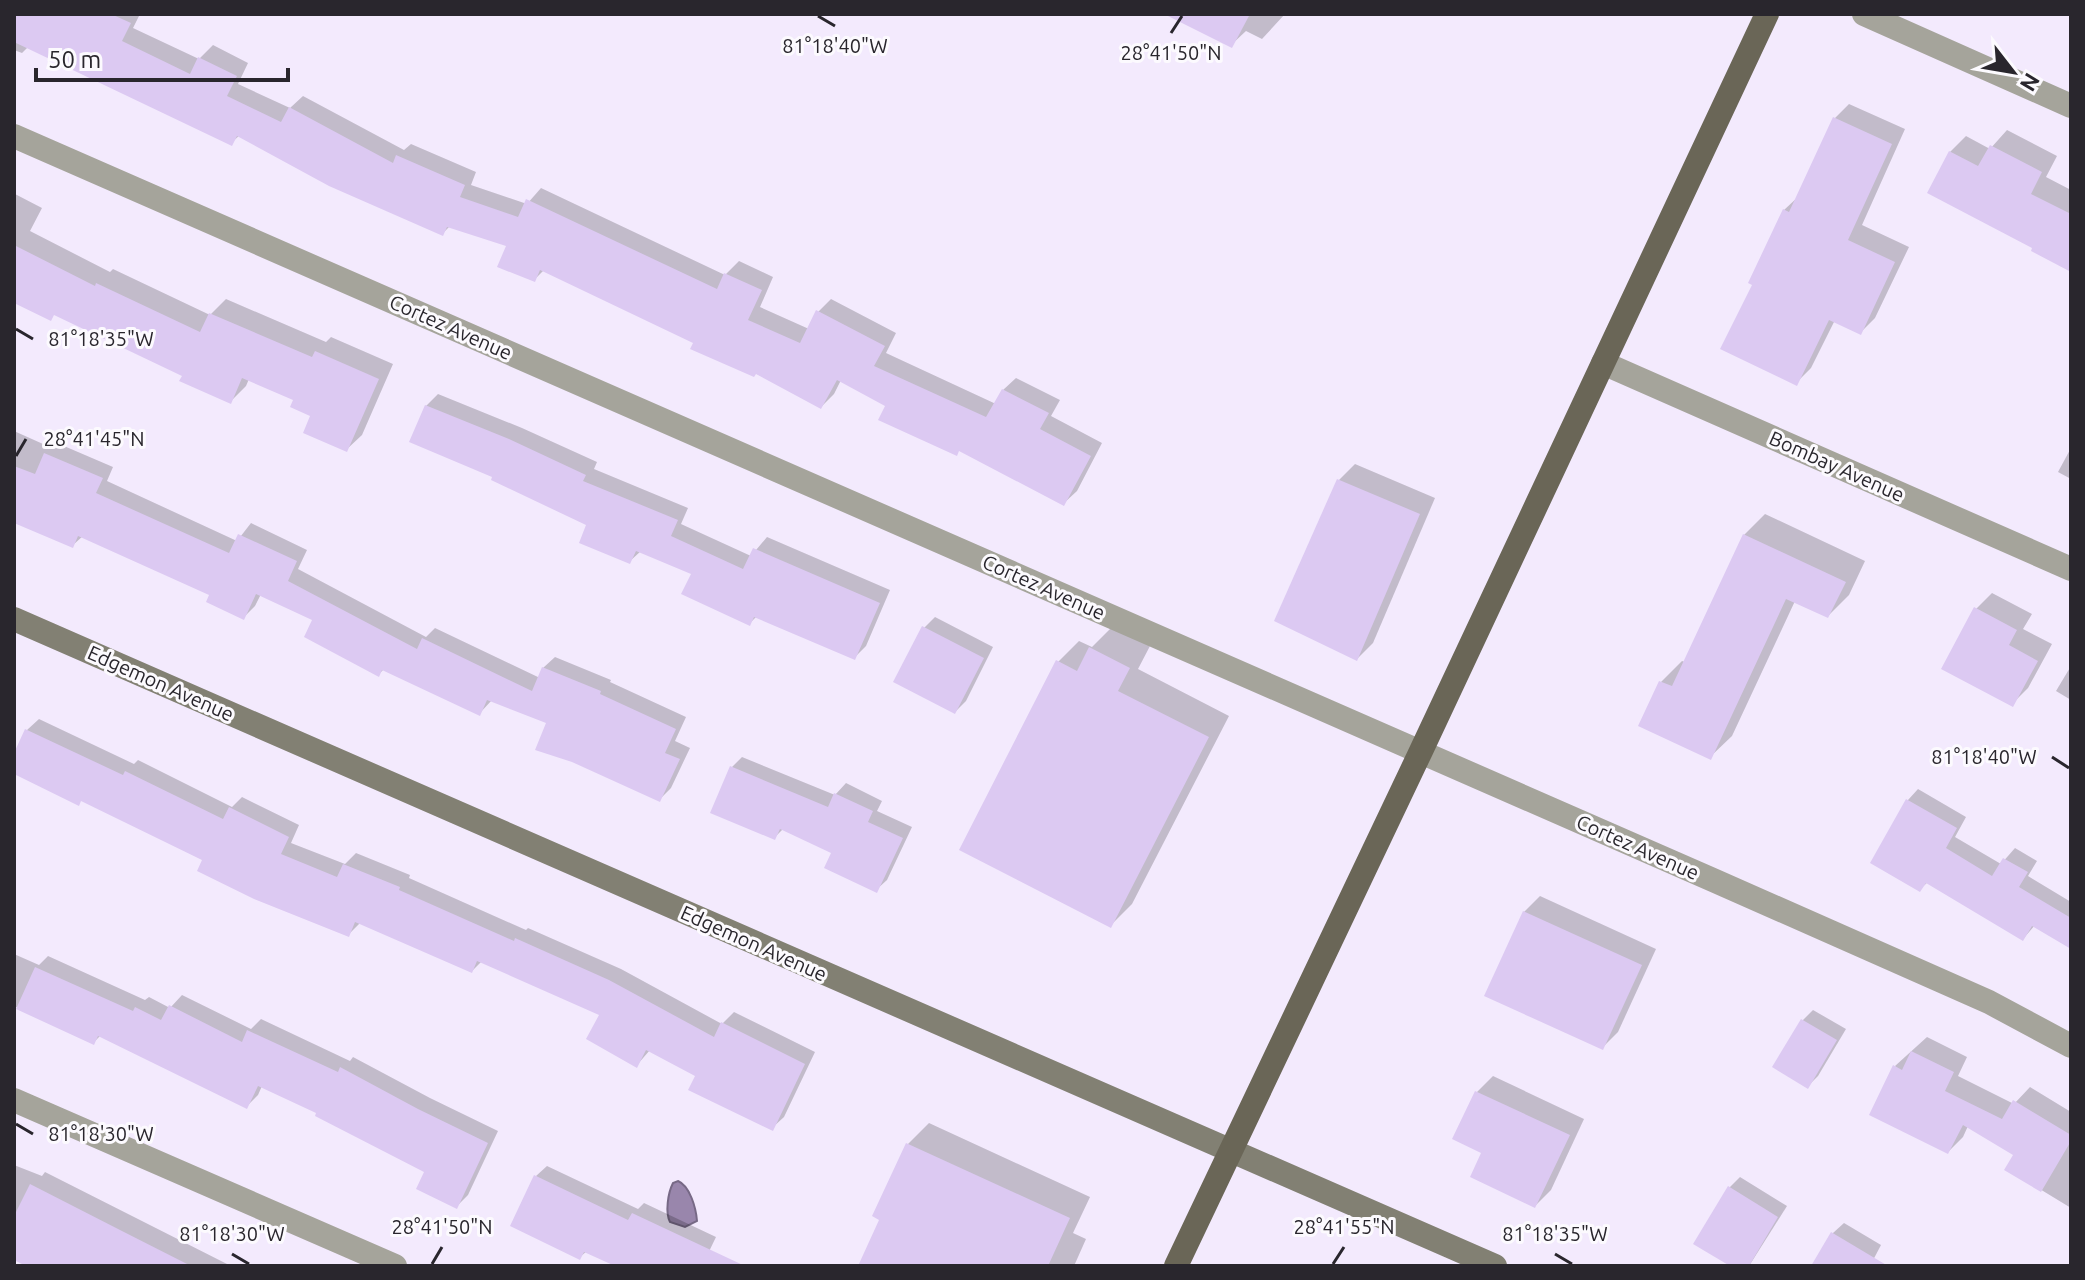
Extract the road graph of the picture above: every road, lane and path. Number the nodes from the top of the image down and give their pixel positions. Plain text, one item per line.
1 (1767, 14) edge
2 (1864, 14) edge
3 (2071, 106) edge
4 (14, 136) edge
5 (1603, 363) junction
6 (2071, 569) edge
7 (14, 619) edge
8 (1421, 751) junction
9 (2071, 1046) edge
10 (14, 1100) edge
11 (1230, 1151) junction
12 (395, 1266) edge
13 (1176, 1266) edge
14 (1495, 1266) edge

1 - 5 main road
2 - 3 street
4 - 8 street, Cortez Avenue
5 - 6 street, Bombay Avenue
5 - 8 main road
7 - 11 street, Edgemon Avenue
8 - 9 street, Cortez Avenue
8 - 11 main road
10 - 12 street
11 - 13 main road
11 - 14 street, Edgemon Avenue

